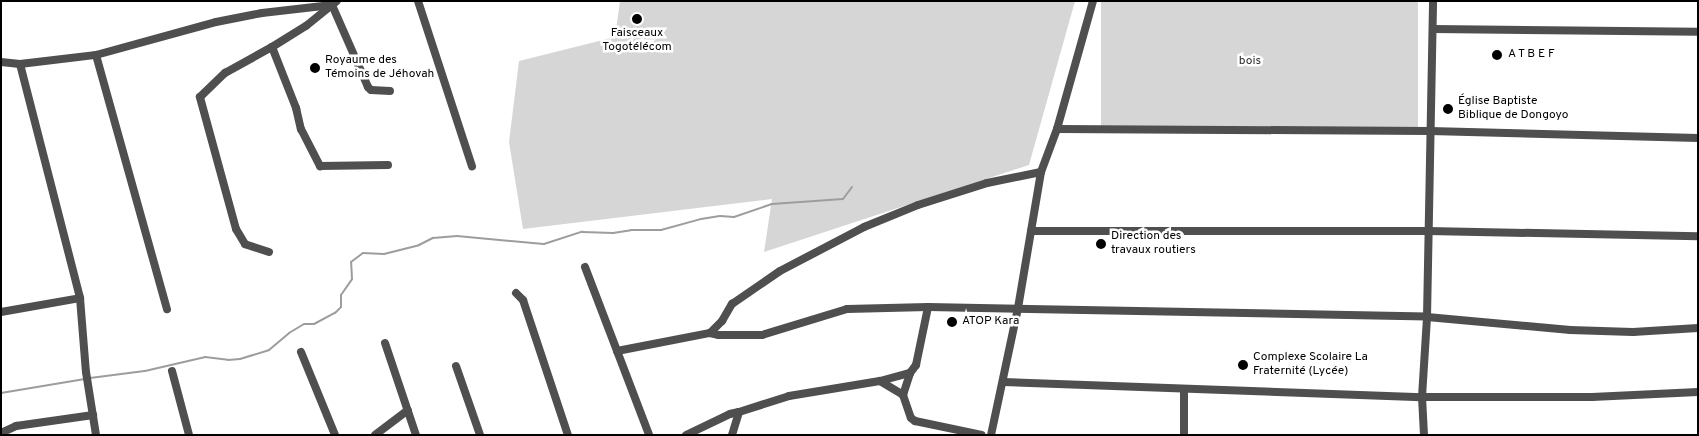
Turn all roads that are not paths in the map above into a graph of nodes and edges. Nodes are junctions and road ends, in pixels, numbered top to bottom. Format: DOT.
graph roads {
  1 [pos="418,1"];
  2 [pos="1093,1"];
  3 [pos="1433,1"];
  4 [pos="334,3"];
  5 [pos="1433,29"];
  6 [pos="1698,32"];
  7 [pos="272,48"];
  8 [pos="96,55"];
  9 [pos="1,62"];
  10 [pos="20,64"];
  11 [pos="390,90"];
  12 [pos="1057,129"];
  13 [pos="1430,132"];
  14 [pos="1698,138"];
  15 [pos="388,165"];
  16 [pos="472,166"];
  17 [pos="1041,172"];
  18 [pos="1031,231"];
  19 [pos="1428,232"];
  20 [pos="1698,236"];
  21 [pos="269,252"];
  22 [pos="585,267"];
  23 [pos="516,293"];
  24 [pos="80,298"];
  25 [pos="928,308"];
  26 [pos="1018,308"];
  27 [pos="167,309"];
  28 [pos="1,312"];
  29 [pos="1427,317"];
  30 [pos="1698,328"];
  31 [pos="710,333"];
  32 [pos="385,343"];
  33 [pos="617,351"];
  34 [pos="301,352"];
  35 [pos="456,366"];
  36 [pos="172,371"];
  37 [pos="910,373"];
  38 [pos="880,380"];
  39 [pos="1004,382"];
  40 [pos="1184,389"];
  41 [pos="1698,392"];
  42 [pos="903,395"];
  43 [pos="1422,397"];
  44 [pos="408,410"];
  45 [pos="740,412"];
  46 [pos="93,415"];
  47 [pos="1,433"];
  48 [pos="96,435"];
  49 [pos="189,435"];
  50 [pos="335,435"];
  51 [pos="375,435"];
  52 [pos="416,435"];
  53 [pos="480,435"];
  54 [pos="568,435"];
  55 [pos="649,435"];
  56 [pos="686,435"];
  57 [pos="732,435"];
  58 [pos="982,435"];
  59 [pos="991,435"];
  60 [pos="1184,435"];
  61 [pos="1424,435"];
  1 -- 16 [label="street"];
  2 -- 12 [label="street"];
  3 -- 5 [label="street"];
  4 -- 7 [label="street"];
  4 -- 8 [label="street"];
  4 -- 11 [label="street"];
  5 -- 6 [label="street"];
  5 -- 13 [label="street"];
  7 -- 15 [label="street"];
  7 -- 21 [label="street"];
  8 -- 10 [label="street"];
  8 -- 27 [label="street"];
  9 -- 10 [label="street"];
  10 -- 24 [label="street"];
  12 -- 13 [label="street"];
  12 -- 17 [label="street"];
  13 -- 14 [label="street"];
  13 -- 19 [label="street"];
  17 -- 18 [label="street"];
  17 -- 31 [label="street"];
  18 -- 19 [label="street"];
  18 -- 26 [label="street"];
  19 -- 20 [label="street"];
  19 -- 29 [label="street"];
  22 -- 33 [label="street"];
  23 -- 54 [label="street"];
  24 -- 28 [label="street"];
  24 -- 46 [label="street"];
  25 -- 26 [label="street"];
  25 -- 31 [label="street"];
  25 -- 37 [label="street"];
  26 -- 29 [label="street"];
  26 -- 39 [label="street"];
  29 -- 30 [label="street"];
  29 -- 43 [label="street"];
  31 -- 33 [label="street"];
  32 -- 44 [label="street"];
  33 -- 55 [label="street"];
  34 -- 50 [label="street"];
  35 -- 53 [label="street"];
  36 -- 49 [label="street"];
  37 -- 38 [label="street"];
  37 -- 42 [label="street"];
  38 -- 42 [label="street"];
  38 -- 45 [label="street"];
  39 -- 40 [label="street"];
  39 -- 59 [label="street"];
  40 -- 43 [label="street"];
  40 -- 60 [label="street"];
  41 -- 43 [label="street"];
  42 -- 58 [label="street"];
  43 -- 61 [label="street"];
  44 -- 51 [label="street"];
  44 -- 52 [label="street"];
  45 -- 56 [label="street"];
  45 -- 57 [label="street"];
  46 -- 47 [label="street"];
  46 -- 48 [label="street"];
}
